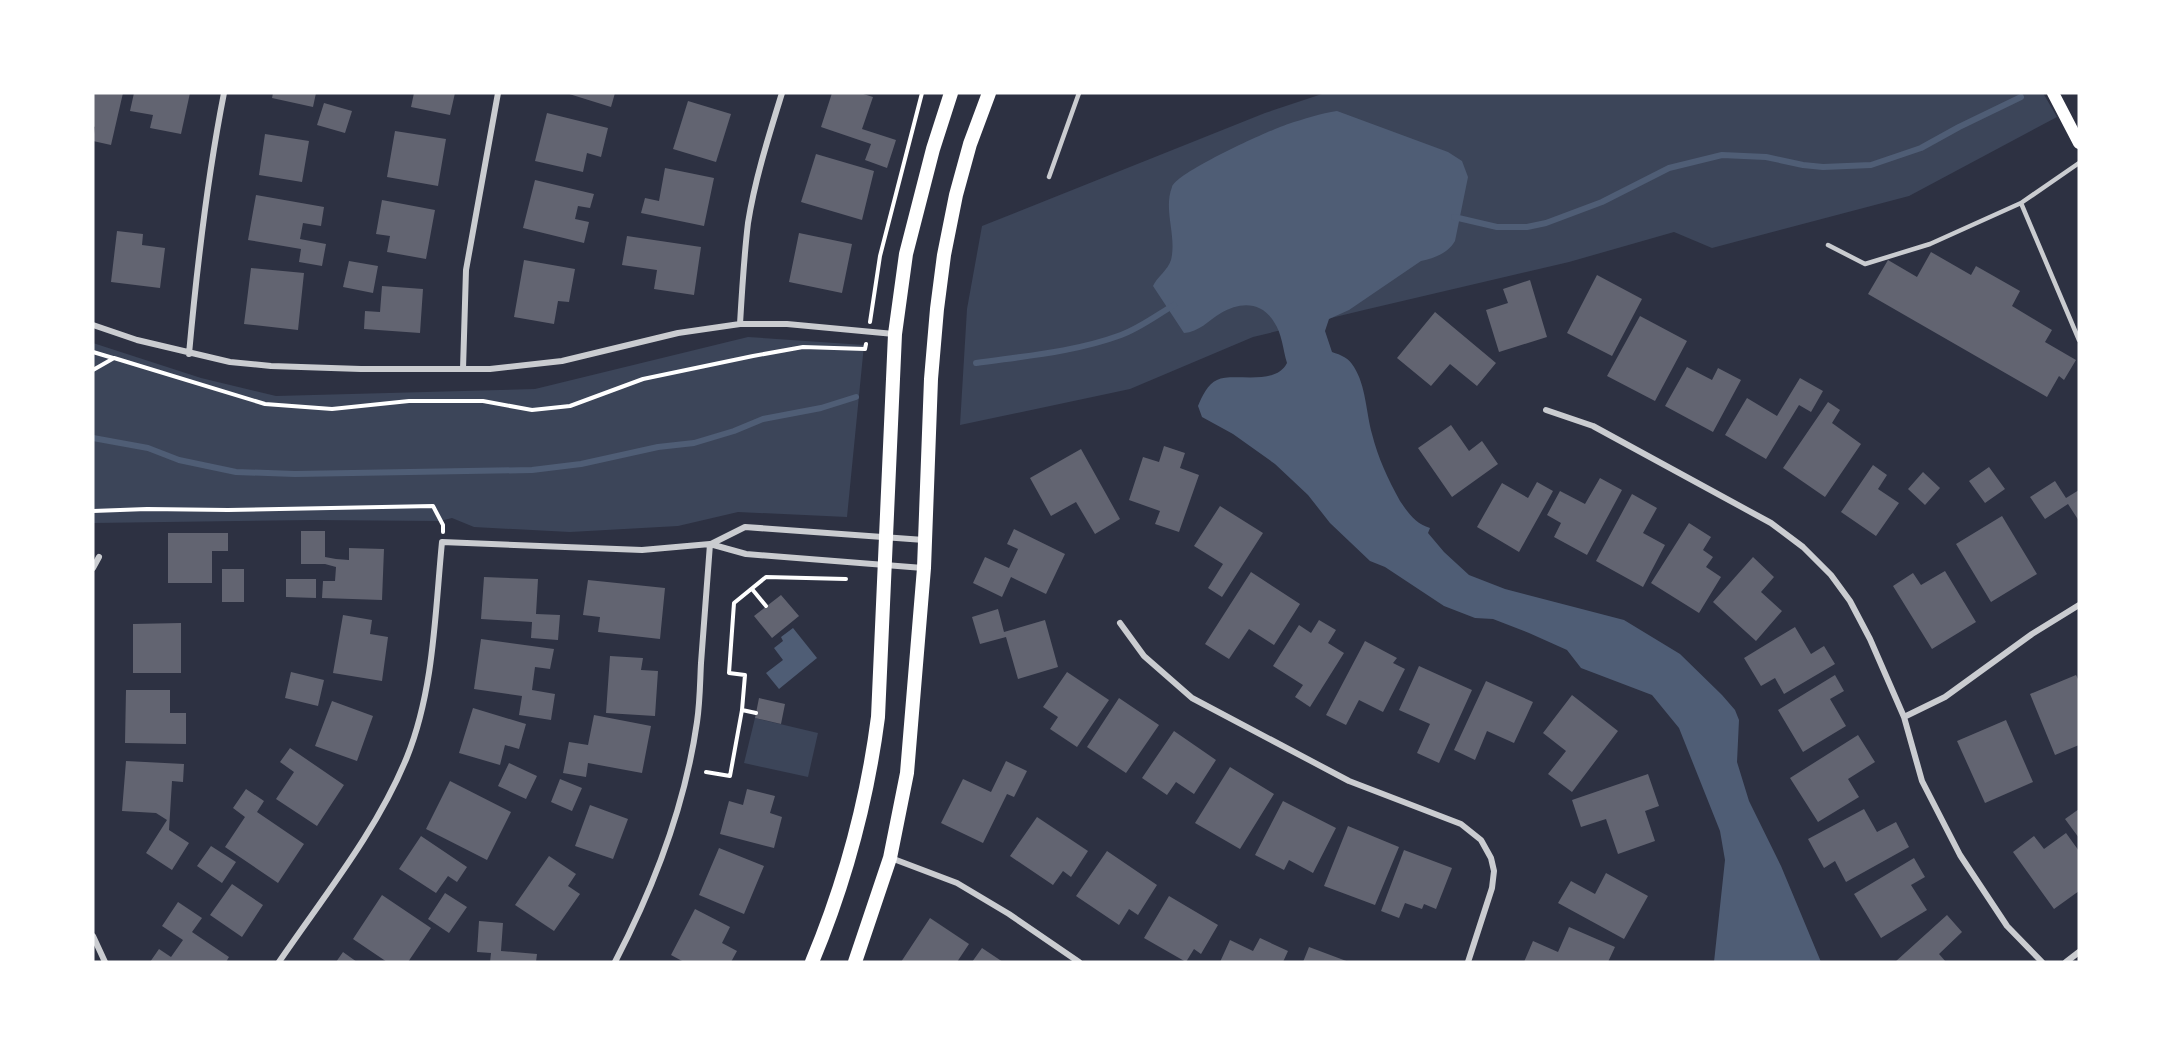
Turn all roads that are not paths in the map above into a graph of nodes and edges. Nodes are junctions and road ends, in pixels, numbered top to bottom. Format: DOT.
graph roads {
  1 [pos="224,93"];
  2 [pos="498,93"];
  3 [pos="782,93"];
  4 [pos="951,93"];
  5 [pos="989,93"];
  6 [pos="1079,93"];
  7 [pos="2053,93"];
  8 [pos="2079,143"];
  9 [pos="2079,163"];
  10 [pos="1049,177"];
  11 [pos="2021,203"];
  12 [pos="1828,245"];
  13 [pos="740,324"];
  14 [pos="93,325"];
  15 [pos="894,334"];
  16 [pos="2079,340"];
  17 [pos="189,354"];
  18 [pos="463,369"];
  19 [pos="1546,410"];
  20 [pos="886,536"];
  21 [pos="926,540"];
  22 [pos="710,544"];
  23 [pos="99,556"];
  24 [pos="885,565"];
  25 [pos="93,568"];
  26 [pos="924,568"];
  27 [pos="2079,605"];
  28 [pos="1120,623"];
  29 [pos="1904,717"];
  30 [pos="890,858"];
  31 [pos="93,936"];
  32 [pos="2079,952"];
  33 [pos="105,962"];
  34 [pos="279,962"];
  35 [pos="615,962"];
  36 [pos="812,962"];
  37 [pos="855,962"];
  38 [pos="1079,962"];
  39 [pos="1468,962"];
  40 [pos="2042,962"];
  41 [pos="2066,962"];
  1 -- 17 [label="street"];
  2 -- 18 [label="street"];
  3 -- 13 [label="street"];
  4 -- 15 [label="main road"];
  5 -- 21 [label="main road"];
  6 -- 10 [label="lane"];
  7 -- 8 [label="main road"];
  9 -- 11 [label="lane"];
  11 -- 12 [label="lane"];
  11 -- 16 [label="lane"];
  13 -- 15 [label="street"];
  13 -- 18 [label="street"];
  14 -- 17 [label="street"];
  15 -- 20 [label="main road"];
  17 -- 18 [label="street"];
  19 -- 29 [label="street"];
  20 -- 21 [label="street"];
  20 -- 22 [label="street"];
  20 -- 24 [label="main road"];
  21 -- 26 [label="main road"];
  22 -- 24 [label="street"];
  22 -- 34 [label="street"];
  22 -- 35 [label="street"];
  23 -- 25 [label="street"];
  24 -- 26 [label="street"];
  24 -- 36 [label="main road"];
  26 -- 30 [label="main road"];
  27 -- 29 [label="street"];
  28 -- 39 [label="street"];
  29 -- 40 [label="street"];
  30 -- 37 [label="main road"];
  30 -- 38 [label="street"];
  31 -- 33 [label="street"];
  32 -- 41 [label="street"];
}
